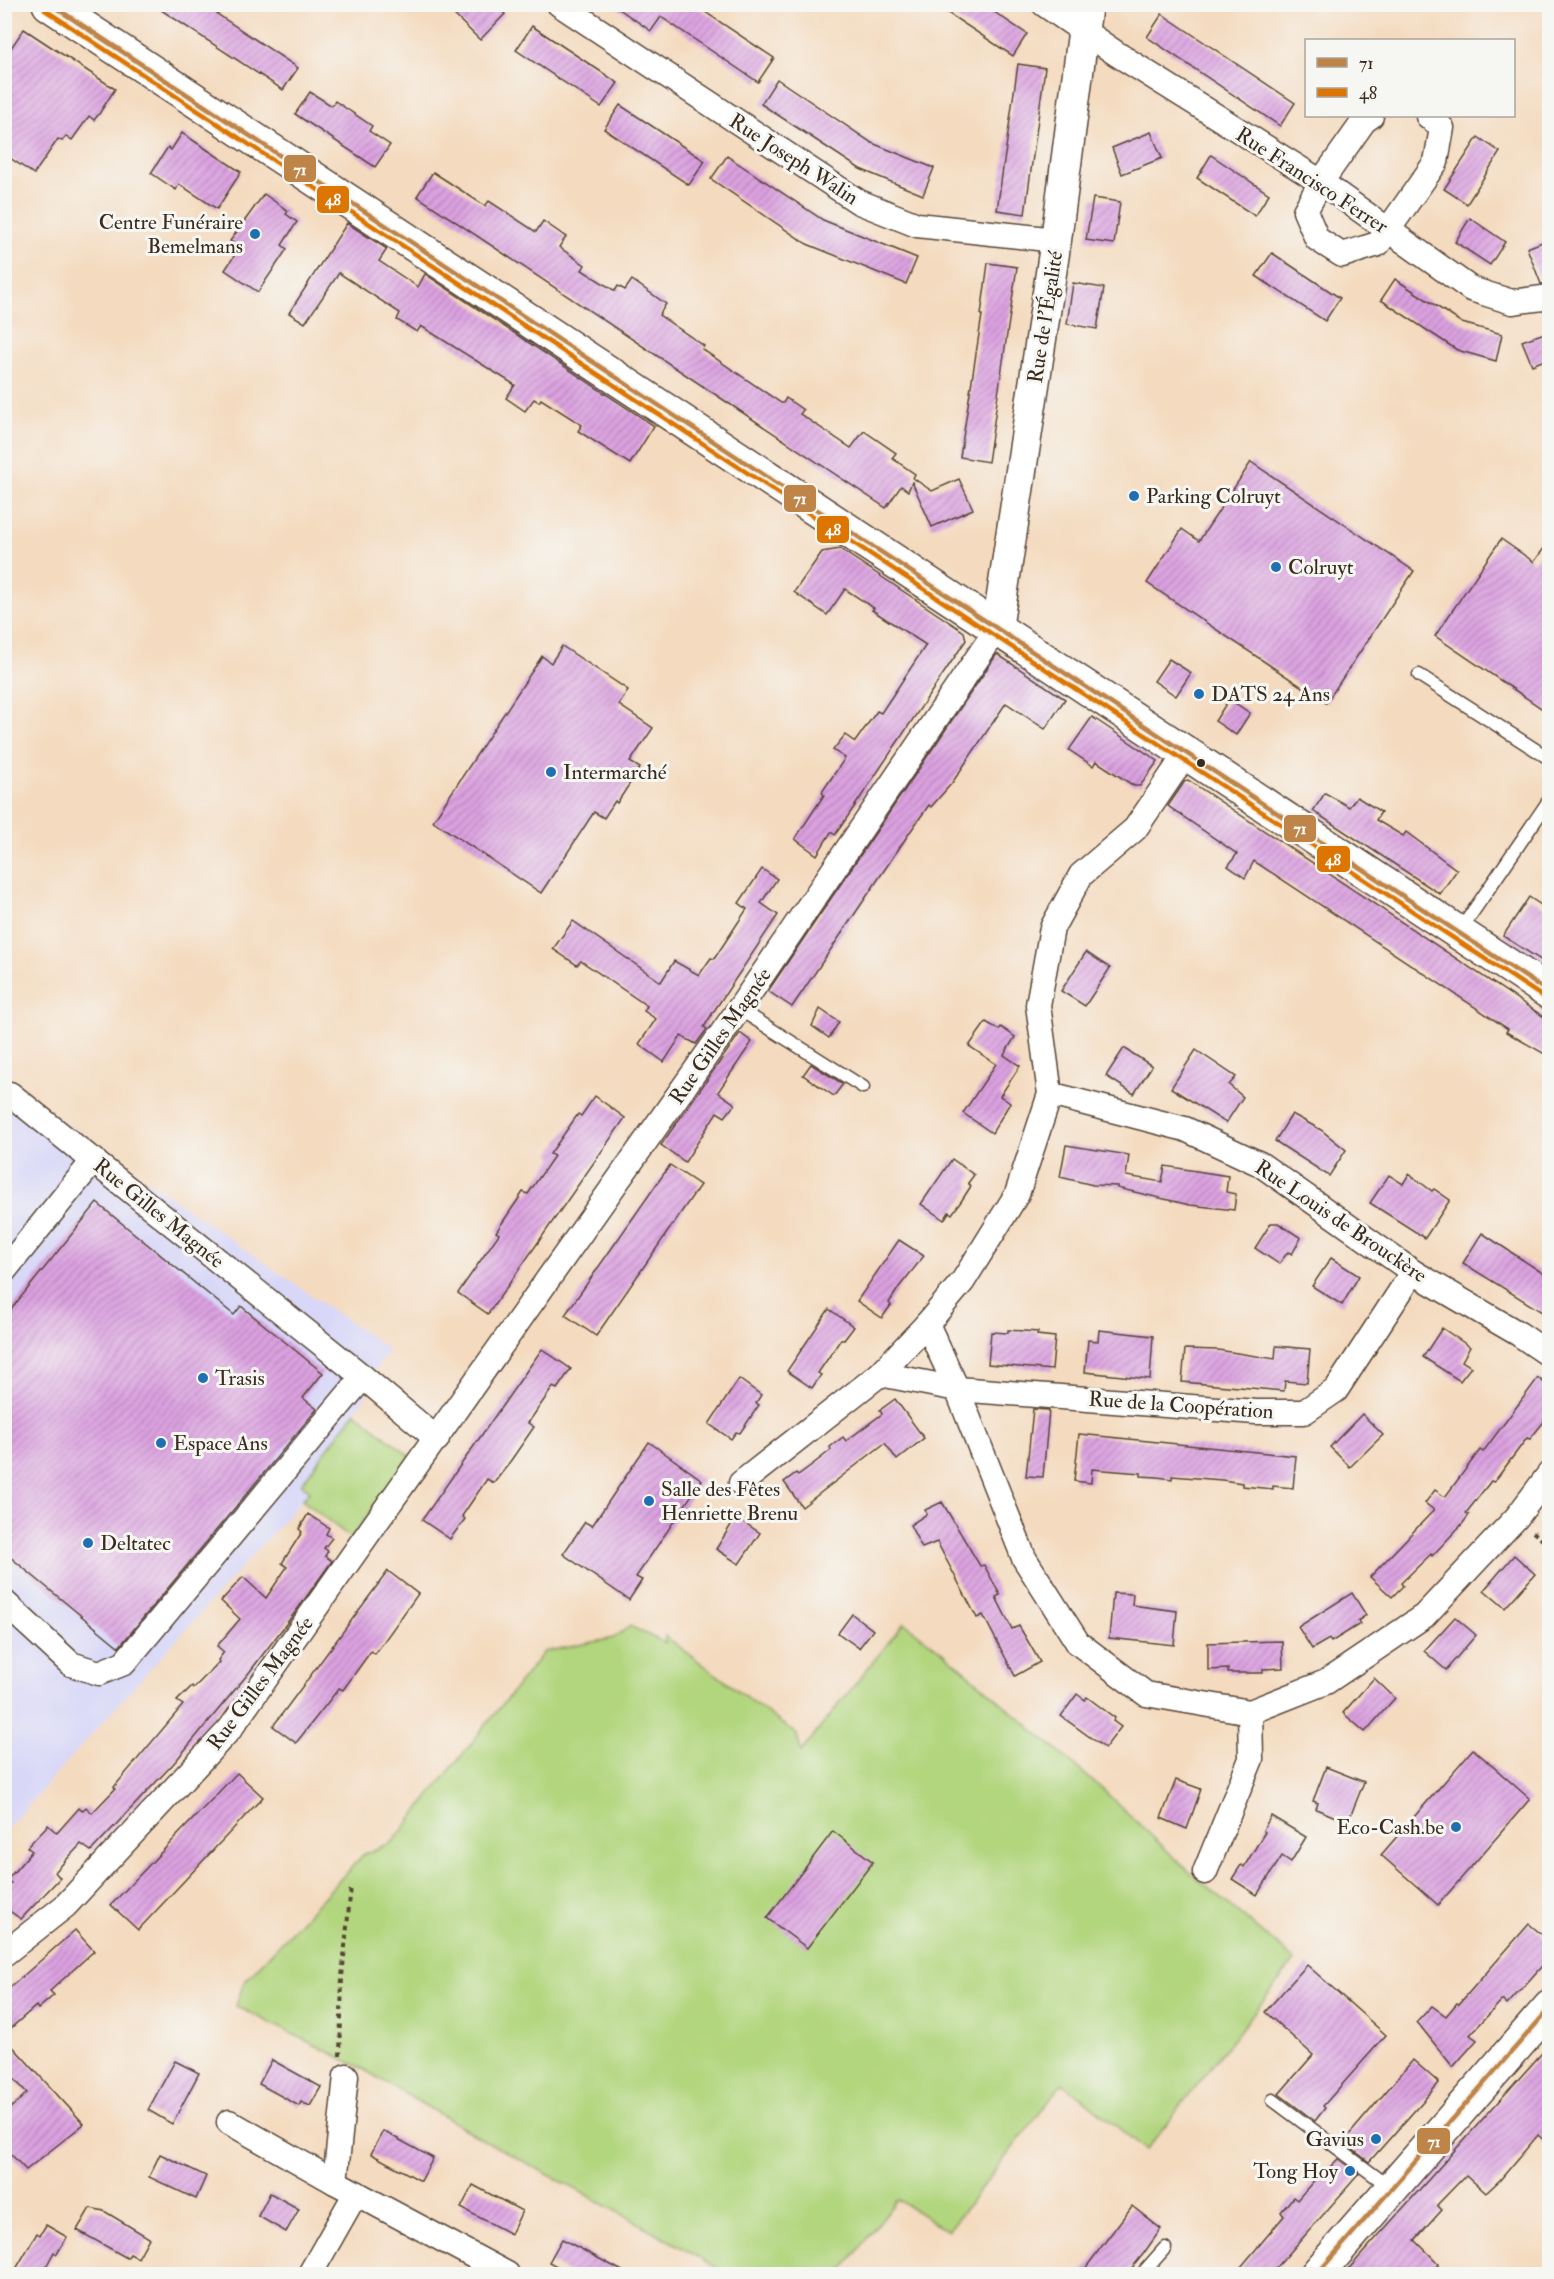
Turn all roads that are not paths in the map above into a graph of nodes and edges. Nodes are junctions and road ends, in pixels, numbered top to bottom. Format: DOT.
graph roads {
  1 [pos="48,4"];
  2 [pos="559,4"];
  3 [pos="1044,4"];
  4 [pos="1085,18"];
  5 [pos="1370,117"];
  6 [pos="1429,117"];
  7 [pos="1321,182"];
  8 [pos="1388,229"];
  9 [pos="1056,240"];
  10 [pos="1550,297"];
  11 [pos="997,629"];
  12 [pos="1419,675"];
  13 [pos="1186,754"];
  14 [pos="1550,759"];
  15 [pos="1550,799"];
  16 [pos="1459,932"];
  17 [pos="1550,993"];
  18 [pos="740,1009"];
  19 [pos="863,1087"];
  20 [pos="10,1094"];
  21 [pos="1050,1094"];
  22 [pos="94,1160"];
  23 [pos="4,1270"];
  24 [pos="1413,1272"];
  25 [pos="927,1324"];
  26 [pos="1550,1355"];
  27 [pos="880,1374"];
  28 [pos="363,1377"];
  29 [pos="957,1389"];
  30 [pos="437,1439"];
  31 [pos="1550,1473"];
  32 [pos="741,1483"];
  33 [pos="4,1602"];
  34 [pos="1250,1712"];
  35 [pos="1205,1872"];
  36 [pos="4,1954"];
  37 [pos="1550,2007"];
  38 [pos="346,2076"];
  39 [pos="1273,2100"];
  40 [pos="229,2122"];
  41 [pos="345,2188"];
  42 [pos="1392,2189"];
  43 [pos="1165,2248"];
  44 [pos="310,2274"];
  45 [pos="507,2274"];
  46 [pos="1142,2274"];
  47 [pos="1317,2274"];
  1 -- 11 [label="main road"];
  2 -- 9 [label="street, Rue Joseph Walin"];
  3 -- 4 [label="street, Rue Francisco Ferrer"];
  4 -- 7 [label="street, Rue Francisco Ferrer"];
  4 -- 9 [label="street, Rue de l'Égalité"];
  5 -- 7 [label="street"];
  6 -- 8 [label="street"];
  7 -- 8 [label="street, Rue Francisco Ferrer"];
  7 -- 8 [label="street"];
  8 -- 10 [label="street, Rue Francisco Ferrer"];
  9 -- 11 [label="street, Rue de l'Égalité"];
  11 -- 13 [label="main road"];
  11 -- 18 [label="street, Rue Gilles Magnée"];
  12 -- 14 [label="lane"];
  13 -- 16 [label="main road"];
  13 -- 21 [label="street"];
  15 -- 16 [label="lane"];
  16 -- 17 [label="main road"];
  18 -- 19 [label="lane"];
  18 -- 30 [label="street, Rue Gilles Magnée"];
  20 -- 22 [label="street, Rue Gilles Magnée"];
  21 -- 24 [label="street, Rue Louis de Brouckère"];
  21 -- 25 [label="street"];
  22 -- 23 [label="street"];
  22 -- 28 [label="street, Rue Gilles Magnée"];
  24 -- 26 [label="street, Rue Louis de Brouckère"];
  24 -- 29 [label="street, Rue de la Coopération"];
  25 -- 27 [label="street"];
  25 -- 29 [label="street"];
  27 -- 29 [label="street, Rue de la Coopération"];
  27 -- 32 [label="street"];
  28 -- 30 [label="street, Rue Gilles Magnée"];
  28 -- 33 [label="street"];
  29 -- 34 [label="street"];
  30 -- 36 [label="street, Rue Gilles Magnée"];
  31 -- 34 [label="street"];
  34 -- 35 [label="street"];
  37 -- 42 [label="main road"];
  38 -- 41 [label="street"];
  39 -- 42 [label="lane"];
  40 -- 41 [label="street"];
  41 -- 44 [label="street"];
  41 -- 45 [label="street"];
  42 -- 47 [label="main road"];
  43 -- 46 [label="lane"];
}
